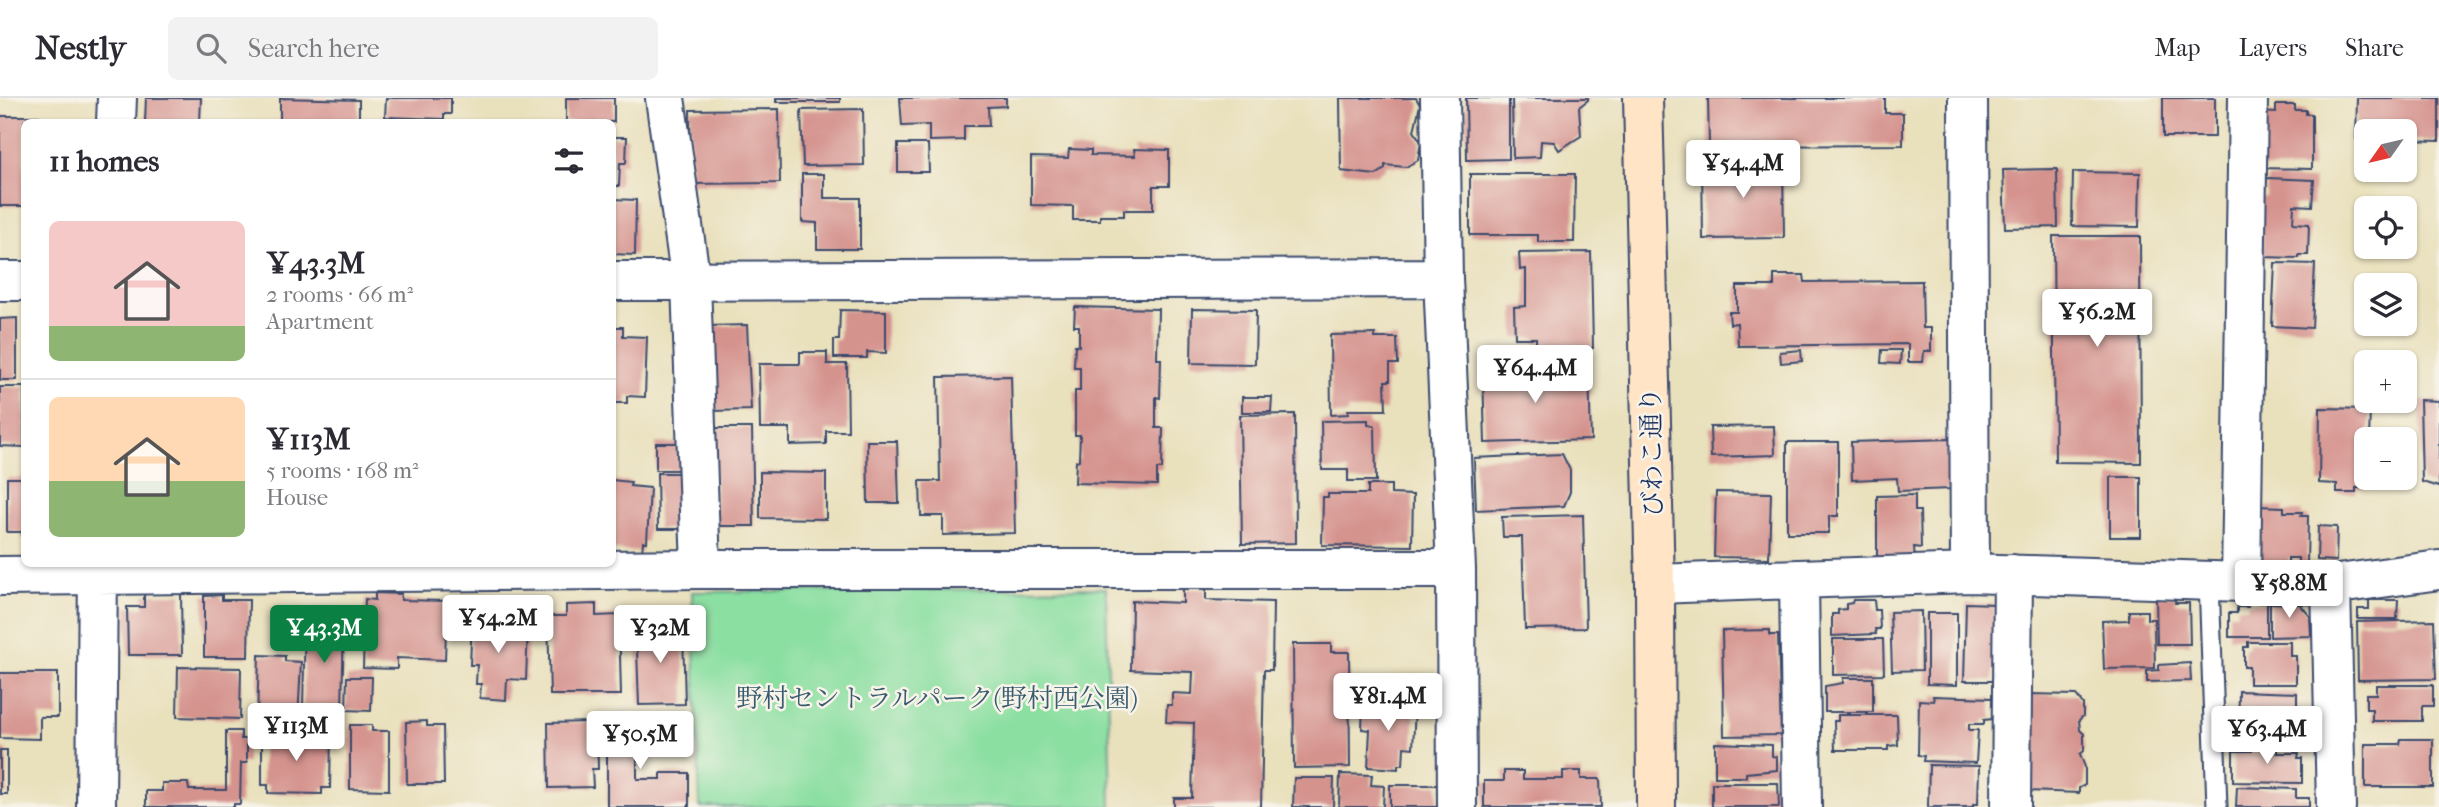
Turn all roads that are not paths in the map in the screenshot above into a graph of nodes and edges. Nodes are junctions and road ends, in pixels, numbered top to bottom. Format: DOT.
graph roads {
  1 [pos="117,98"];
  2 [pos="664,98"];
  3 [pos="1440,98"];
  4 [pos="1643,98"];
  5 [pos="1968,98"];
  6 [pos="2248,98"];
  7 [pos="117,119"];
  8 [pos="1443,278"];
  9 [pos="0,281"];
  10 [pos="21,281"];
  11 [pos="616,281"];
  12 [pos="691,282"];
  13 [pos="98,569"];
  14 [pos="701,569"];
  15 [pos="1456,569"];
  16 [pos="2439,570"];
  17 [pos="1970,573"];
  18 [pos="2013,574"];
  19 [pos="0,576"];
  20 [pos="1799,579"];
  21 [pos="2225,582"];
  22 [pos="1655,584"];
  23 [pos="2331,585"];
  24 [pos="96,807"];
  25 [pos="1457,807"];
  26 [pos="1656,807"];
  27 [pos="1802,807"];
  28 [pos="2011,807"];
  29 [pos="2217,807"];
  30 [pos="2336,807"];
  1 -- 7 [label="street"];
  2 -- 12 [label="street"];
  3 -- 8 [label="street"];
  4 -- 22 [label="street, びわこ通り"];
  5 -- 17 [label="street"];
  6 -- 21 [label="street"];
  8 -- 12 [label="street"];
  8 -- 15 [label="street"];
  9 -- 10 [label="street"];
  11 -- 12 [label="street"];
  12 -- 14 [label="street"];
  13 -- 14 [label="street"];
  13 -- 19 [label="street"];
  13 -- 24 [label="street"];
  14 -- 15 [label="street"];
  15 -- 25 [label="street"];
  16 -- 23 [label="street"];
  17 -- 18 [label="street"];
  17 -- 20 [label="street"];
  18 -- 21 [label="street"];
  18 -- 28 [label="street"];
  20 -- 22 [label="street"];
  20 -- 27 [label="street"];
  21 -- 23 [label="street"];
  21 -- 29 [label="lane"];
  22 -- 26 [label="street, びわこ通り"];
  23 -- 30 [label="street"];
}
